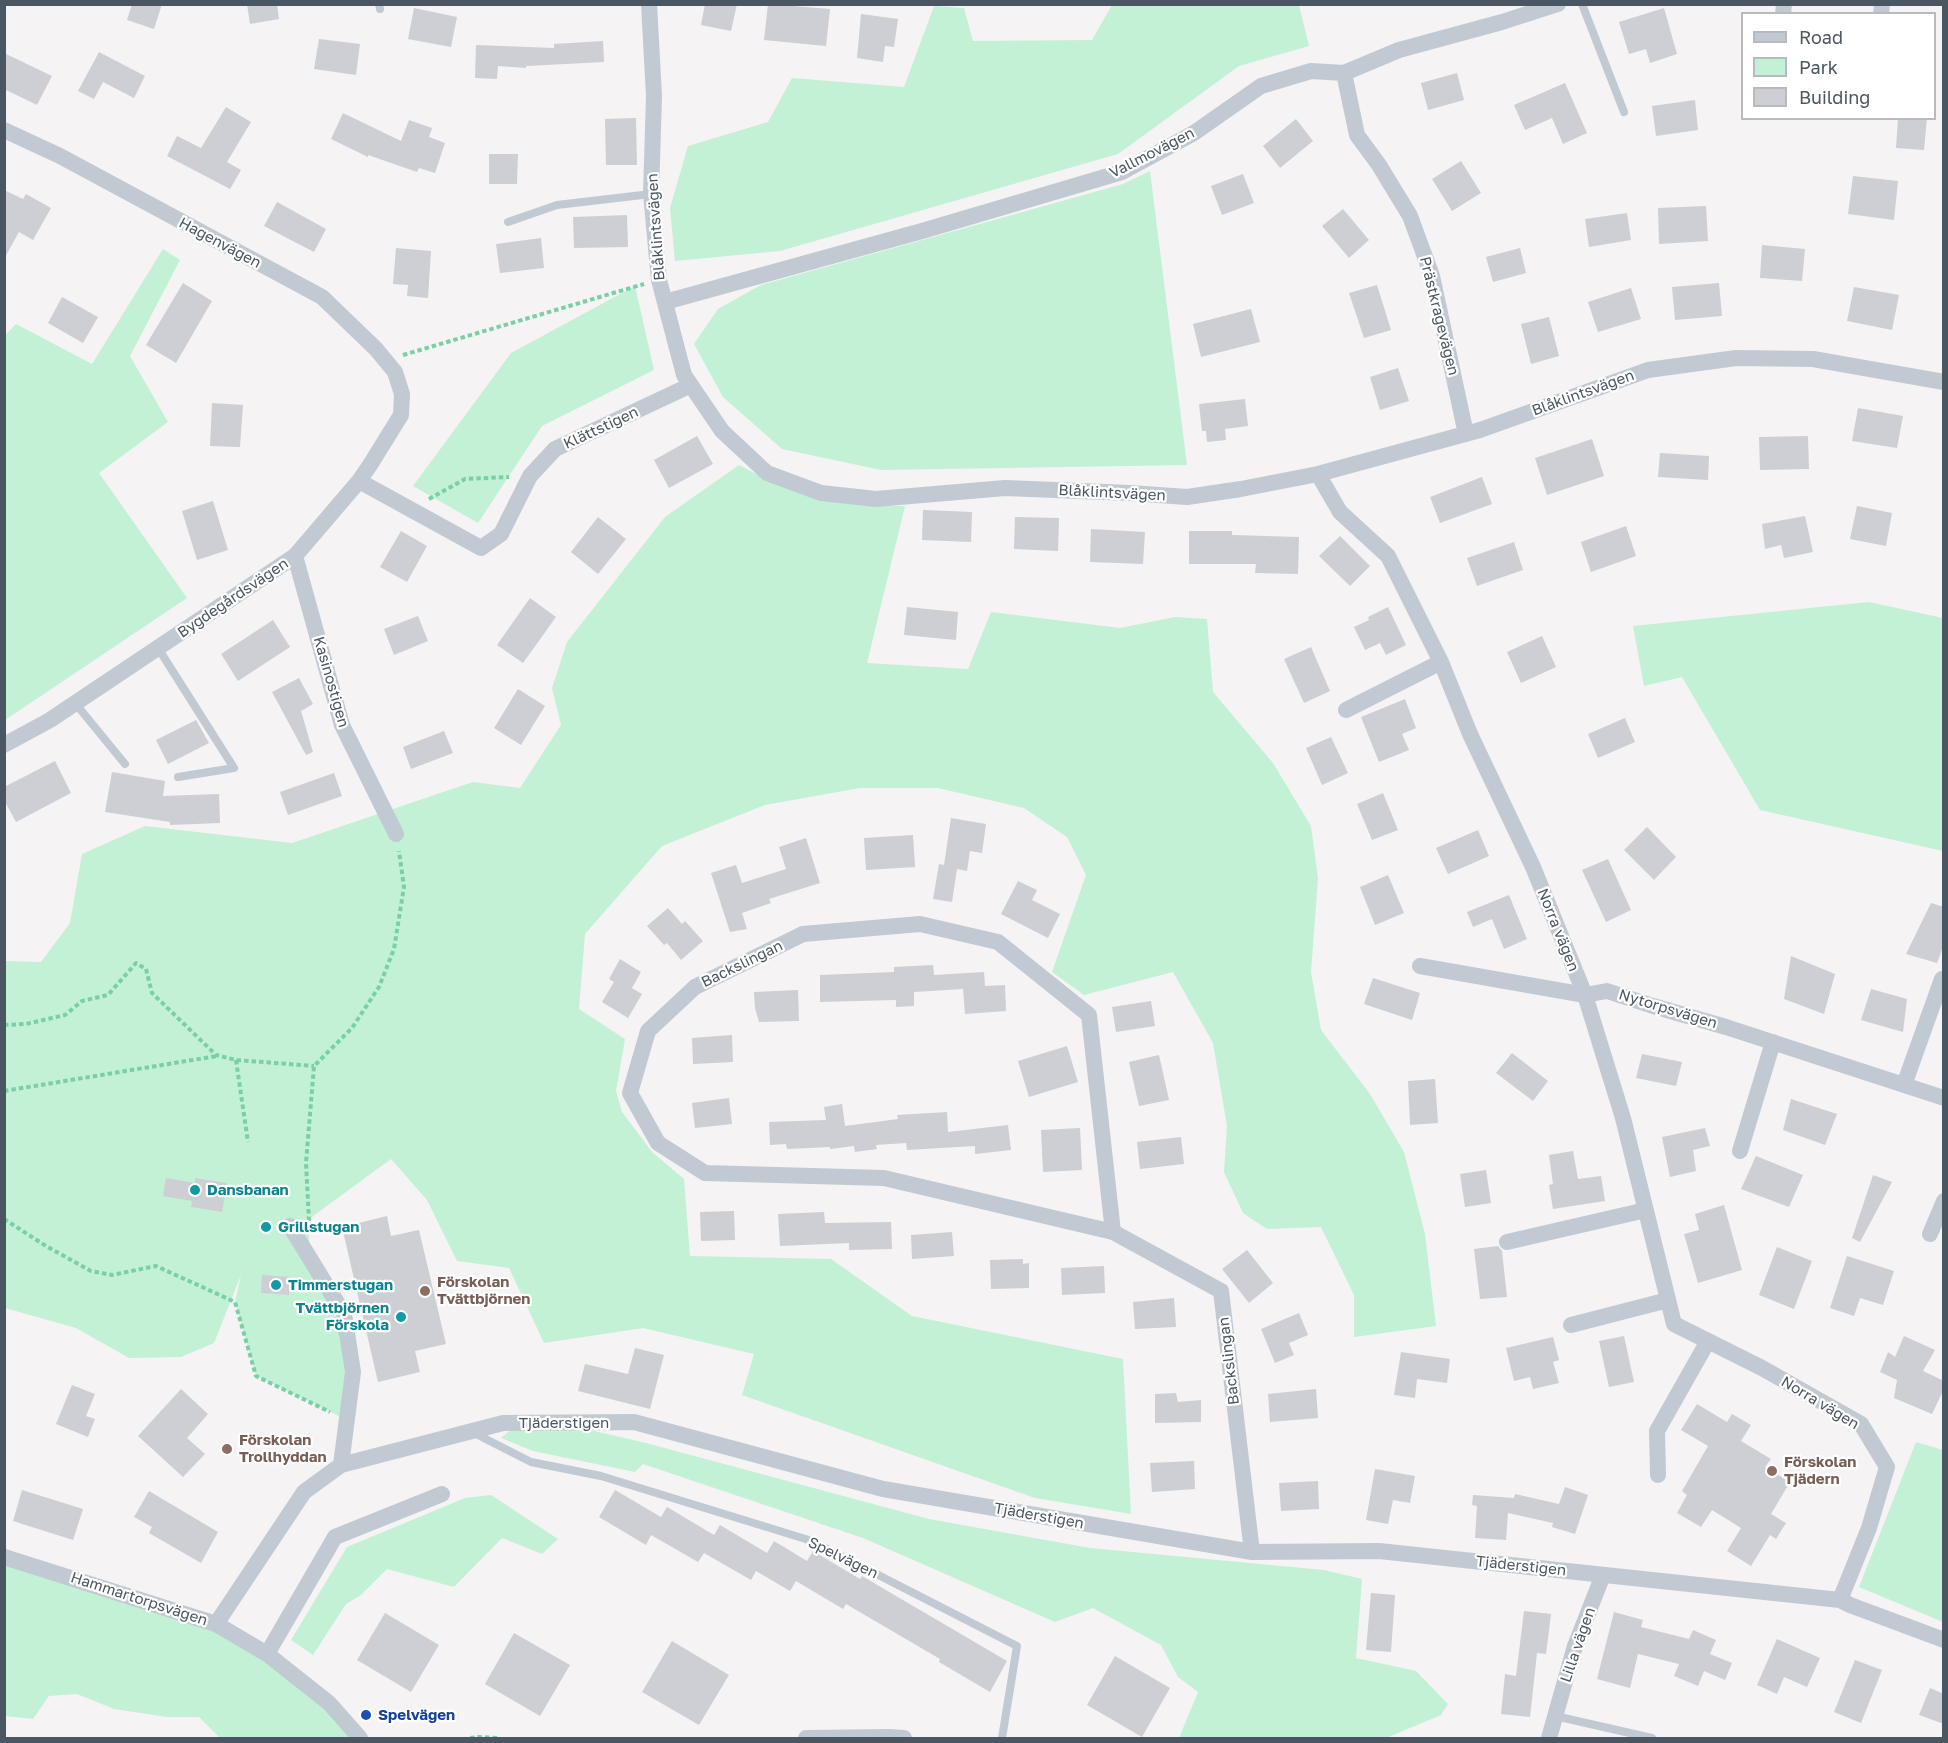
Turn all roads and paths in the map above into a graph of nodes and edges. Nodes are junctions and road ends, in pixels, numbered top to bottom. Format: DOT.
graph roads {
  1 [pos="649,4"];
  2 [pos="1558,4"];
  3 [pos="1582,4"];
  4 [pos="1344,73"];
  5 [pos="1624,112"];
  6 [pos="4,130"];
  7 [pos="651,194"];
  8 [pos="508,222"];
  9 [pos="659,280"];
  10 [pos="665,302"];
  11 [pos="385,360"];
  12 [pos="1944,382"];
  13 [pos="691,385"];
  14 [pos="402,394"];
  15 [pos="1466,434"];
  16 [pos="1318,474"];
  17 [pos="530,476"];
  18 [pos="359,481"];
  19 [pos="410,509"];
  20 [pos="296,556"];
  21 [pos="158,648"];
  22 [pos="1442,662"];
  23 [pos="75,703"];
  24 [pos="1346,710"];
  25 [pos="4,744"];
  26 [pos="124,764"];
  27 [pos="178,777"];
  28 [pos="396,834"];
  29 [pos="1420,966"];
  30 [pos="1942,979"];
  31 [pos="1585,995"];
  32 [pos="4,1025"];
  33 [pos="1773,1042"];
  34 [pos="220,1056"];
  35 [pos="236,1060"];
  36 [pos="314,1066"];
  37 [pos="1904,1085"];
  38 [pos="4,1091"];
  39 [pos="1944,1098"];
  40 [pos="248,1142"];
  41 [pos="1740,1151"];
  42 [pos="1944,1201"];
  43 [pos="1646,1210"];
  44 [pos="4,1219"];
  45 [pos="290,1226"];
  46 [pos="1113,1232"];
  47 [pos="1930,1234"];
  48 [pos="1507,1242"];
  49 [pos="309,1258"];
  50 [pos="1668,1300"];
  51 [pos="1571,1325"];
  52 [pos="1708,1341"];
  53 [pos="347,1420"];
  54 [pos="469,1430"];
  55 [pos="341,1465"];
  56 [pos="1658,1475"];
  57 [pos="442,1494"];
  58 [pos="1252,1552"];
  59 [pos="4,1557"];
  60 [pos="1602,1575"];
  61 [pos="1840,1600"];
  62 [pos="216,1624"];
  63 [pos="1944,1640"];
  64 [pos="267,1654"];
  65 [pos="1555,1716"];
  66 [pos="360,1738"];
  67 [pos="470,1738"];
  68 [pos="498,1738"];
  69 [pos="806,1738"];
  70 [pos="838,1738"];
  71 [pos="904,1738"];
  72 [pos="1002,1738"];
  73 [pos="1549,1738"];
  74 [pos="1652,1738"];
  1 -- 7 [label="street, Blåklintsvägen"];
  2 -- 4 [label="street, Vallmovägen"];
  3 -- 5 [label="lane"];
  4 -- 10 [label="street, Vallmovägen"];
  4 -- 15 [label="street, Prästkragevägen"];
  6 -- 11 [label="street, Hagenvägen"];
  7 -- 8 [label="lane"];
  7 -- 9 [label="street, Blåklintsvägen"];
  9 -- 10 [label="street, Blåklintsvägen"];
  9 -- 11 [label="path"];
  10 -- 13 [label="street, Blåklintsvägen"];
  11 -- 14 [label="street, Hagenvägen"];
  12 -- 15 [label="street, Blåklintsvägen"];
  13 -- 16 [label="street, Blåklintsvägen"];
  13 -- 17 [label="street, Klättstigen"];
  14 -- 18 [label="street, Bygdegårdsvägen"];
  15 -- 16 [label="street, Blåklintsvägen"];
  16 -- 22 [label="street, Norra vägen"];
  17 -- 19 [label="path"];
  17 -- 19 [label="street, Klättstigen"];
  18 -- 19 [label="street, Klättstigen"];
  18 -- 20 [label="street, Bygdegårdsvägen"];
  20 -- 21 [label="street, Bygdegårdsvägen"];
  20 -- 28 [label="street, Kasinostigen"];
  21 -- 23 [label="street, Bygdegårdsvägen"];
  21 -- 27 [label="lane"];
  22 -- 24 [label="street"];
  22 -- 31 [label="street, Norra vägen"];
  23 -- 25 [label="street, Bygdegårdsvägen"];
  23 -- 26 [label="lane"];
  28 -- 36 [label="path"];
  29 -- 31 [label="street, Nytorpsvägen"];
  30 -- 37 [label="street"];
  31 -- 33 [label="street, Nytorpsvägen"];
  31 -- 43 [label="street, Norra vägen"];
  32 -- 34 [label="path"];
  33 -- 37 [label="street, Nytorpsvägen"];
  33 -- 41 [label="street"];
  34 -- 35 [label="path"];
  34 -- 38 [label="path"];
  35 -- 36 [label="path"];
  35 -- 40 [label="path"];
  36 -- 49 [label="path"];
  37 -- 39 [label="street, Nytorpsvägen"];
  42 -- 47 [label="street"];
  43 -- 48 [label="street"];
  43 -- 50 [label="street, Norra vägen"];
  44 -- 53 [label="path"];
  45 -- 49 [label="street"];
  46 -- 46 [label="street, Backslingan"];
  46 -- 58 [label="street, Backslingan"];
  49 -- 53 [label="street"];
  50 -- 51 [label="street"];
  50 -- 52 [label="street, Norra vägen"];
  52 -- 56 [label="street"];
  52 -- 61 [label="street, Norra vägen"];
  53 -- 55 [label="street"];
  54 -- 55 [label="street, Tjäderstigen"];
  54 -- 58 [label="street, Tjäderstigen"];
  54 -- 72 [label="lane, Spelvägen"];
  55 -- 62 [label="street, Tjäderstigen"];
  57 -- 64 [label="street"];
  58 -- 60 [label="street, Tjäderstigen"];
  59 -- 62 [label="street, Hammartorpsvägen"];
  60 -- 61 [label="street, Tjäderstigen"];
  60 -- 65 [label="street, Lilla vägen"];
  61 -- 63 [label="street, Tjäderstigen"];
  62 -- 64 [label="street, Hammartorpsvägen"];
  64 -- 66 [label="street, Hammartorpsvägen"];
  65 -- 73 [label="street, Lilla vägen"];
  65 -- 74 [label="lane"];
  67 -- 68 [label="path"];
  69 -- 70 [label="street"];
  70 -- 71 [label="street"];
}
